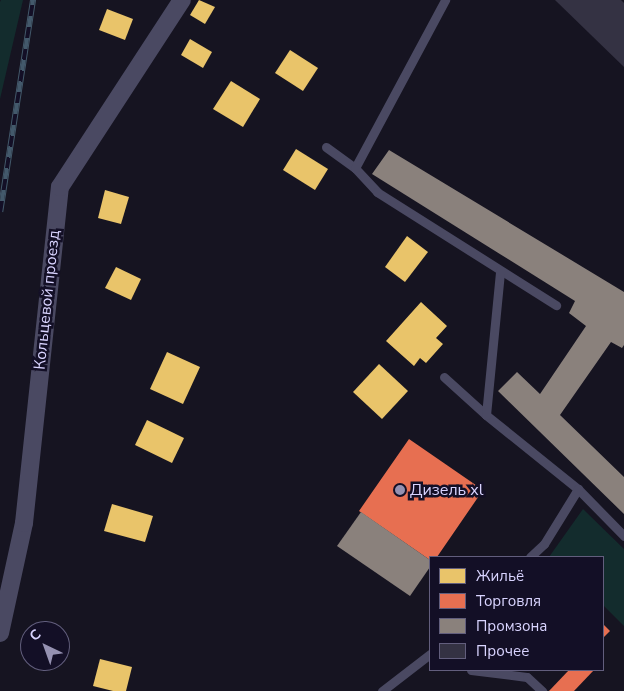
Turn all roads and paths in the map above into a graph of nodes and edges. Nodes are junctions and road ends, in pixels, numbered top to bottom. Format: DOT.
graph roads {
  1 [pos="182,0"];
  2 [pos="445,0"];
  3 [pos="326,147"];
  4 [pos="355,168"];
  5 [pos="500,271"];
  6 [pos="556,306"];
  7 [pos="444,377"];
  8 [pos="486,415"];
  9 [pos="578,489"];
  10 [pos="624,536"];
  11 [pos="531,556"];
  12 [pos="0,633"];
  13 [pos="429,655"];
  14 [pos="420,663"];
  15 [pos="429,664"];
  16 [pos="479,671"];
  17 [pos="382,691"];
  18 [pos="542,691"];
  1 -- 12 [label="street, Кольцевой проезд"];
  2 -- 4 [label="lane"];
  3 -- 4 [label="lane"];
  4 -- 5 [label="lane"];
  5 -- 6 [label="lane"];
  5 -- 8 [label="lane"];
  7 -- 8 [label="lane"];
  8 -- 9 [label="lane"];
  9 -- 10 [label="lane"];
  9 -- 11 [label="lane"];
  13 -- 14 [label="lane"];
  14 -- 15 [label="lane"];
  14 -- 17 [label="lane"];
  16 -- 18 [label="lane"];
}
